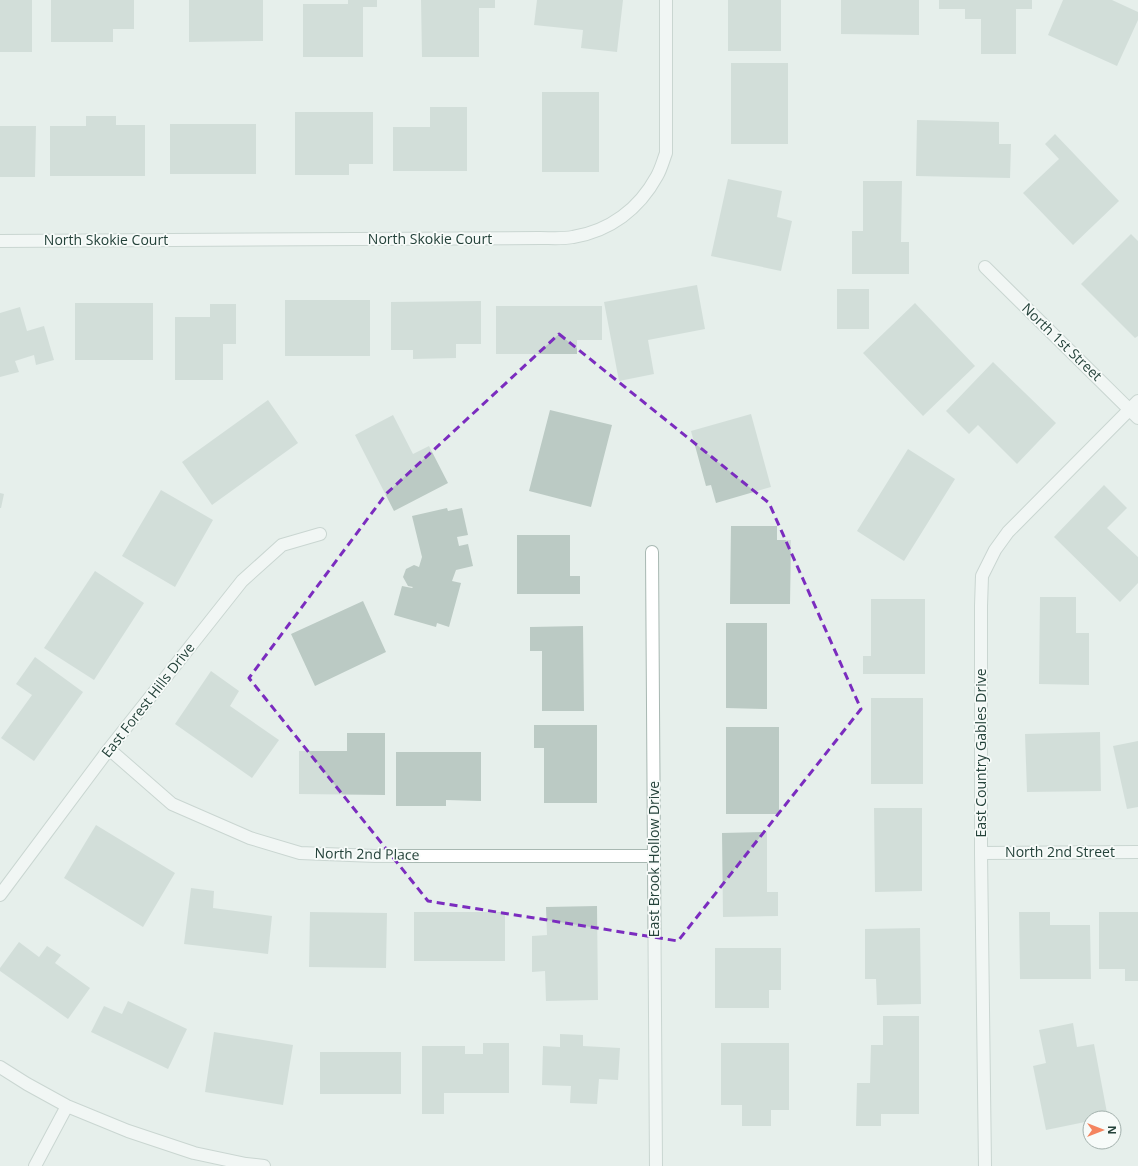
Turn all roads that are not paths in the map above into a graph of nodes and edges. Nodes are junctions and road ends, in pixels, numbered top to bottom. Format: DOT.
graph roads {
  1 [pos="666,0"];
  2 [pos="0,241"];
  3 [pos="985,267"];
  4 [pos="1138,400"];
  5 [pos="1129,409"];
  6 [pos="1138,418"];
  7 [pos="320,534"];
  8 [pos="652,552"];
  9 [pos="109,749"];
  10 [pos="1138,852"];
  11 [pos="981,853"];
  12 [pos="654,856"];
  13 [pos="0,895"];
  14 [pos="0,1067"];
  15 [pos="67,1106"];
  16 [pos="34,1166"];
  17 [pos="264,1166"];
  18 [pos="656,1166"];
  19 [pos="985,1166"];
  1 -- 2 [label="street, North Skokie Court"];
  3 -- 5 [label="street, North 1st Street"];
  4 -- 5 [label="street, East Country Gables Drive"];
  5 -- 6 [label="street, North 1st Street"];
  5 -- 11 [label="street, East Country Gables Drive"];
  7 -- 9 [label="street, East Forest Hills Drive"];
  8 -- 12 [label="street, East Brook Hollow Drive"];
  9 -- 12 [label="street, North 2nd Place"];
  9 -- 13 [label="street, East Forest Hills Drive"];
  10 -- 11 [label="street, North 2nd Street"];
  11 -- 19 [label="street, East Country Gables Drive"];
  12 -- 18 [label="street, East Brook Hollow Drive"];
  14 -- 15 [label="street"];
  15 -- 16 [label="street"];
  15 -- 17 [label="street"];
}
